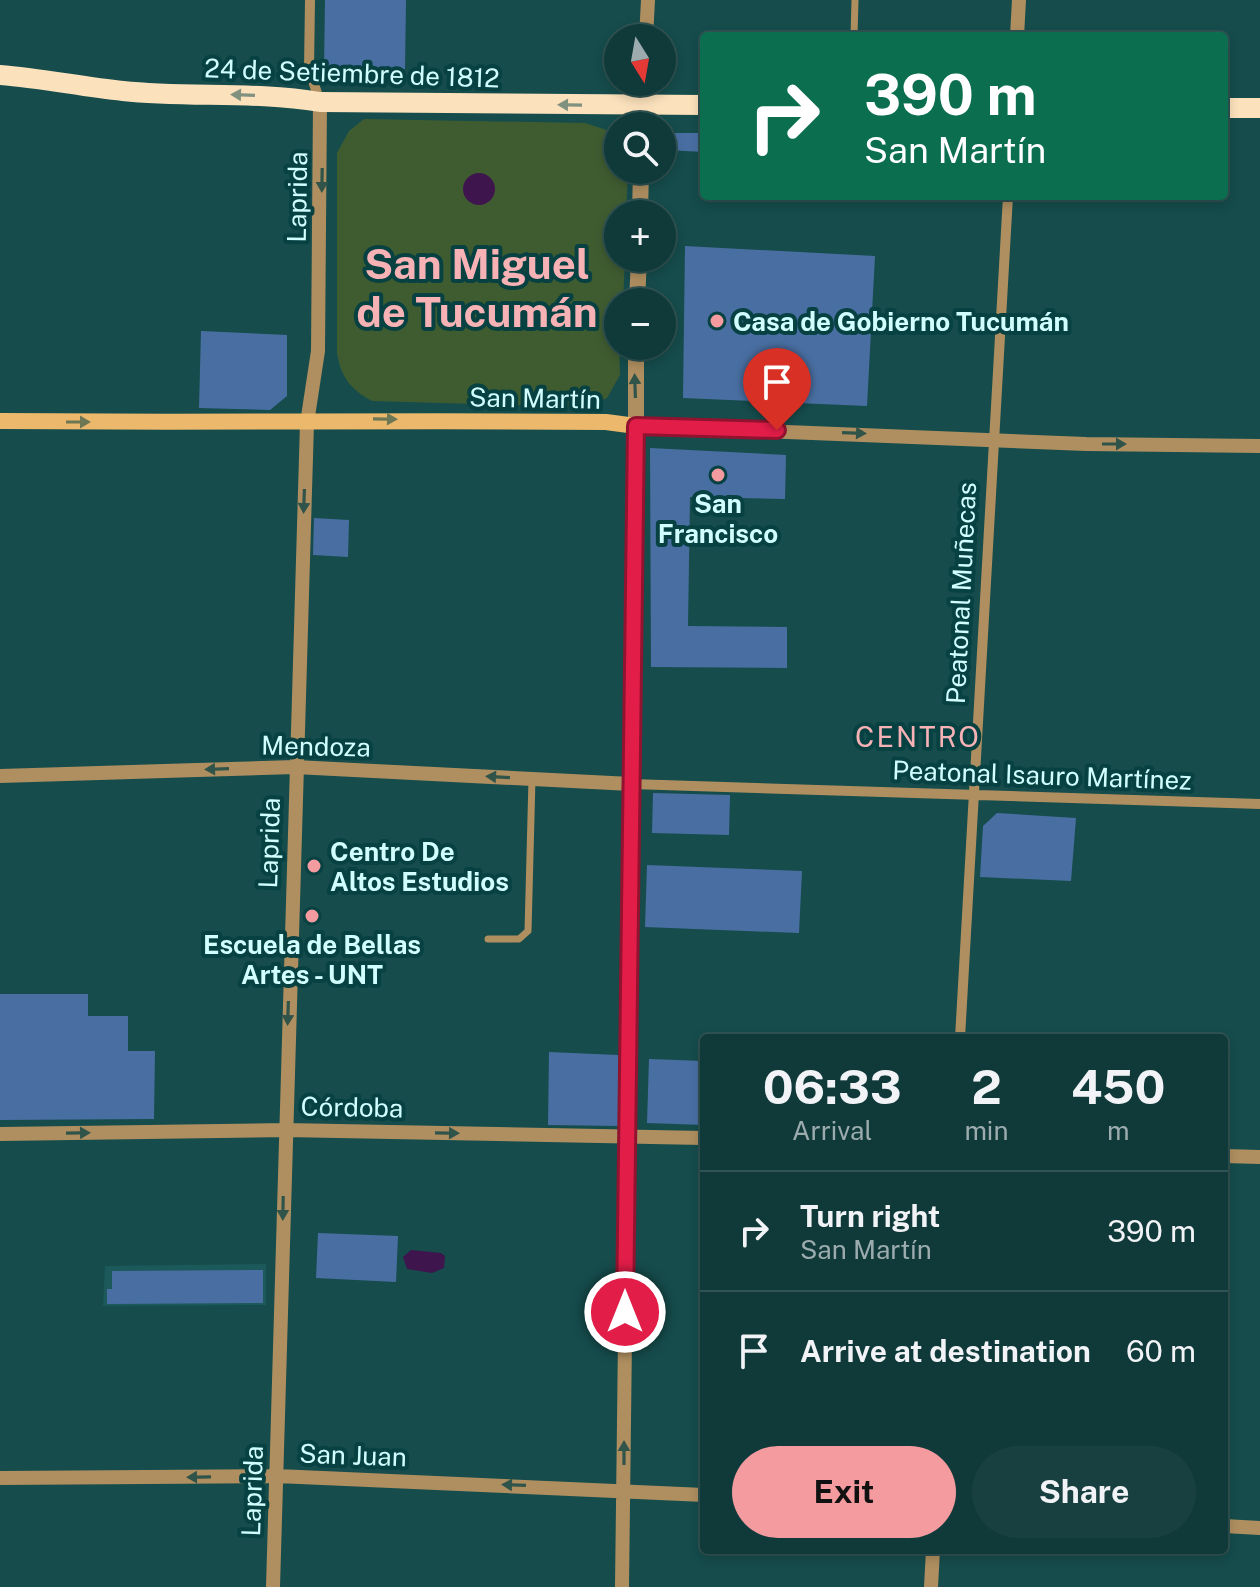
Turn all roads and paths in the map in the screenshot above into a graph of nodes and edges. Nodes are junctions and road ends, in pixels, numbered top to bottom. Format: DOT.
graph roads {
  1 [pos="310,0"];
  2 [pos="648,0"];
  3 [pos="855,0"];
  4 [pos="1019,0"];
  5 [pos="647,24"];
  6 [pos="854,32"];
  7 [pos="1017,32"];
  8 [pos="0,75"];
  9 [pos="320,102"];
  10 [pos="700,106"];
  11 [pos="1228,108"];
  12 [pos="1260,108"];
  13 [pos="665,112"];
  14 [pos="604,114"];
  15 [pos="1008,200"];
  16 [pos="636,360"];
  17 [pos="0,421"];
  18 [pos="307,423"];
  19 [pos="636,426"];
  20 [pos="992,439"];
  21 [pos="1260,446"];
  22 [pos="295,767"];
  23 [pos="0,776"];
  24 [pos="532,779"];
  25 [pos="631,784"];
  26 [pos="971,794"];
  27 [pos="1260,804"];
  28 [pos="488,939"];
  29 [pos="960,1034"];
  30 [pos="285,1130"];
  31 [pos="0,1134"];
  32 [pos="626,1135"];
  33 [pos="700,1138"];
  34 [pos="1228,1156"];
  35 [pos="1260,1157"];
  36 [pos="277,1476"];
  37 [pos="0,1478"];
  38 [pos="624,1489"];
  39 [pos="700,1495"];
  40 [pos="1228,1526"];
  41 [pos="1260,1528"];
  42 [pos="933,1554"];
  43 [pos="273,1587"];
  44 [pos="622,1587"];
  45 [pos="931,1587"];
  1 -- 9 [label="street"];
  2 -- 5 [label="street"];
  3 -- 6 [label="lane"];
  4 -- 7 [label="street"];
  9 -- 8 [label="main road, 24 de Setiembre de 1812, one-way"];
  14 -- 9 [label="main road, 24 de Setiembre de 1812, one-way"];
  9 -- 18 [label="street, Laprida, one-way"];
  10 -- 13 [label="main road, 24 de Setiembre de 1812"];
  11 -- 12 [label="main road"];
  15 -- 20 [label="street, Peatonal Muñecas"];
  19 -- 16 [label="street, one-way"];
  17 -- 18 [label="main road, San Martín, one-way"];
  18 -- 19 [label="main road, San Martín, one-way"];
  18 -- 22 [label="street, Laprida, one-way"];
  19 -- 20 [label="street, San Martín, one-way"];
  19 -- 25 [label="street"];
  20 -- 21 [label="street, San Martín, one-way"];
  20 -- 26 [label="street, Peatonal Muñecas"];
  22 -- 23 [label="street, Mendoza, one-way"];
  24 -- 22 [label="street, Mendoza, one-way"];
  22 -- 30 [label="street, Laprida, one-way"];
  24 -- 25 [label="street, Mendoza"];
  24 -- 28 [label="lane"];
  25 -- 26 [label="street, Peatonal Isauro Martínez"];
  25 -- 32 [label="street"];
  26 -- 27 [label="street, Peatonal Isauro Martínez"];
  26 -- 29 [label="street, Peatonal Muñecas"];
  31 -- 30 [label="street, Córdoba, one-way"];
  30 -- 32 [label="street, Córdoba, one-way"];
  30 -- 36 [label="street, Laprida, one-way"];
  32 -- 33 [label="street, Córdoba"];
  38 -- 32 [label="street, one-way"];
  34 -- 35 [label="street"];
  36 -- 37 [label="street, San Juan, one-way"];
  38 -- 36 [label="street, San Juan, one-way"];
  36 -- 43 [label="street, Laprida"];
  38 -- 39 [label="street, San Juan"];
  38 -- 44 [label="street"];
  40 -- 41 [label="street"];
  42 -- 45 [label="street"];
}
